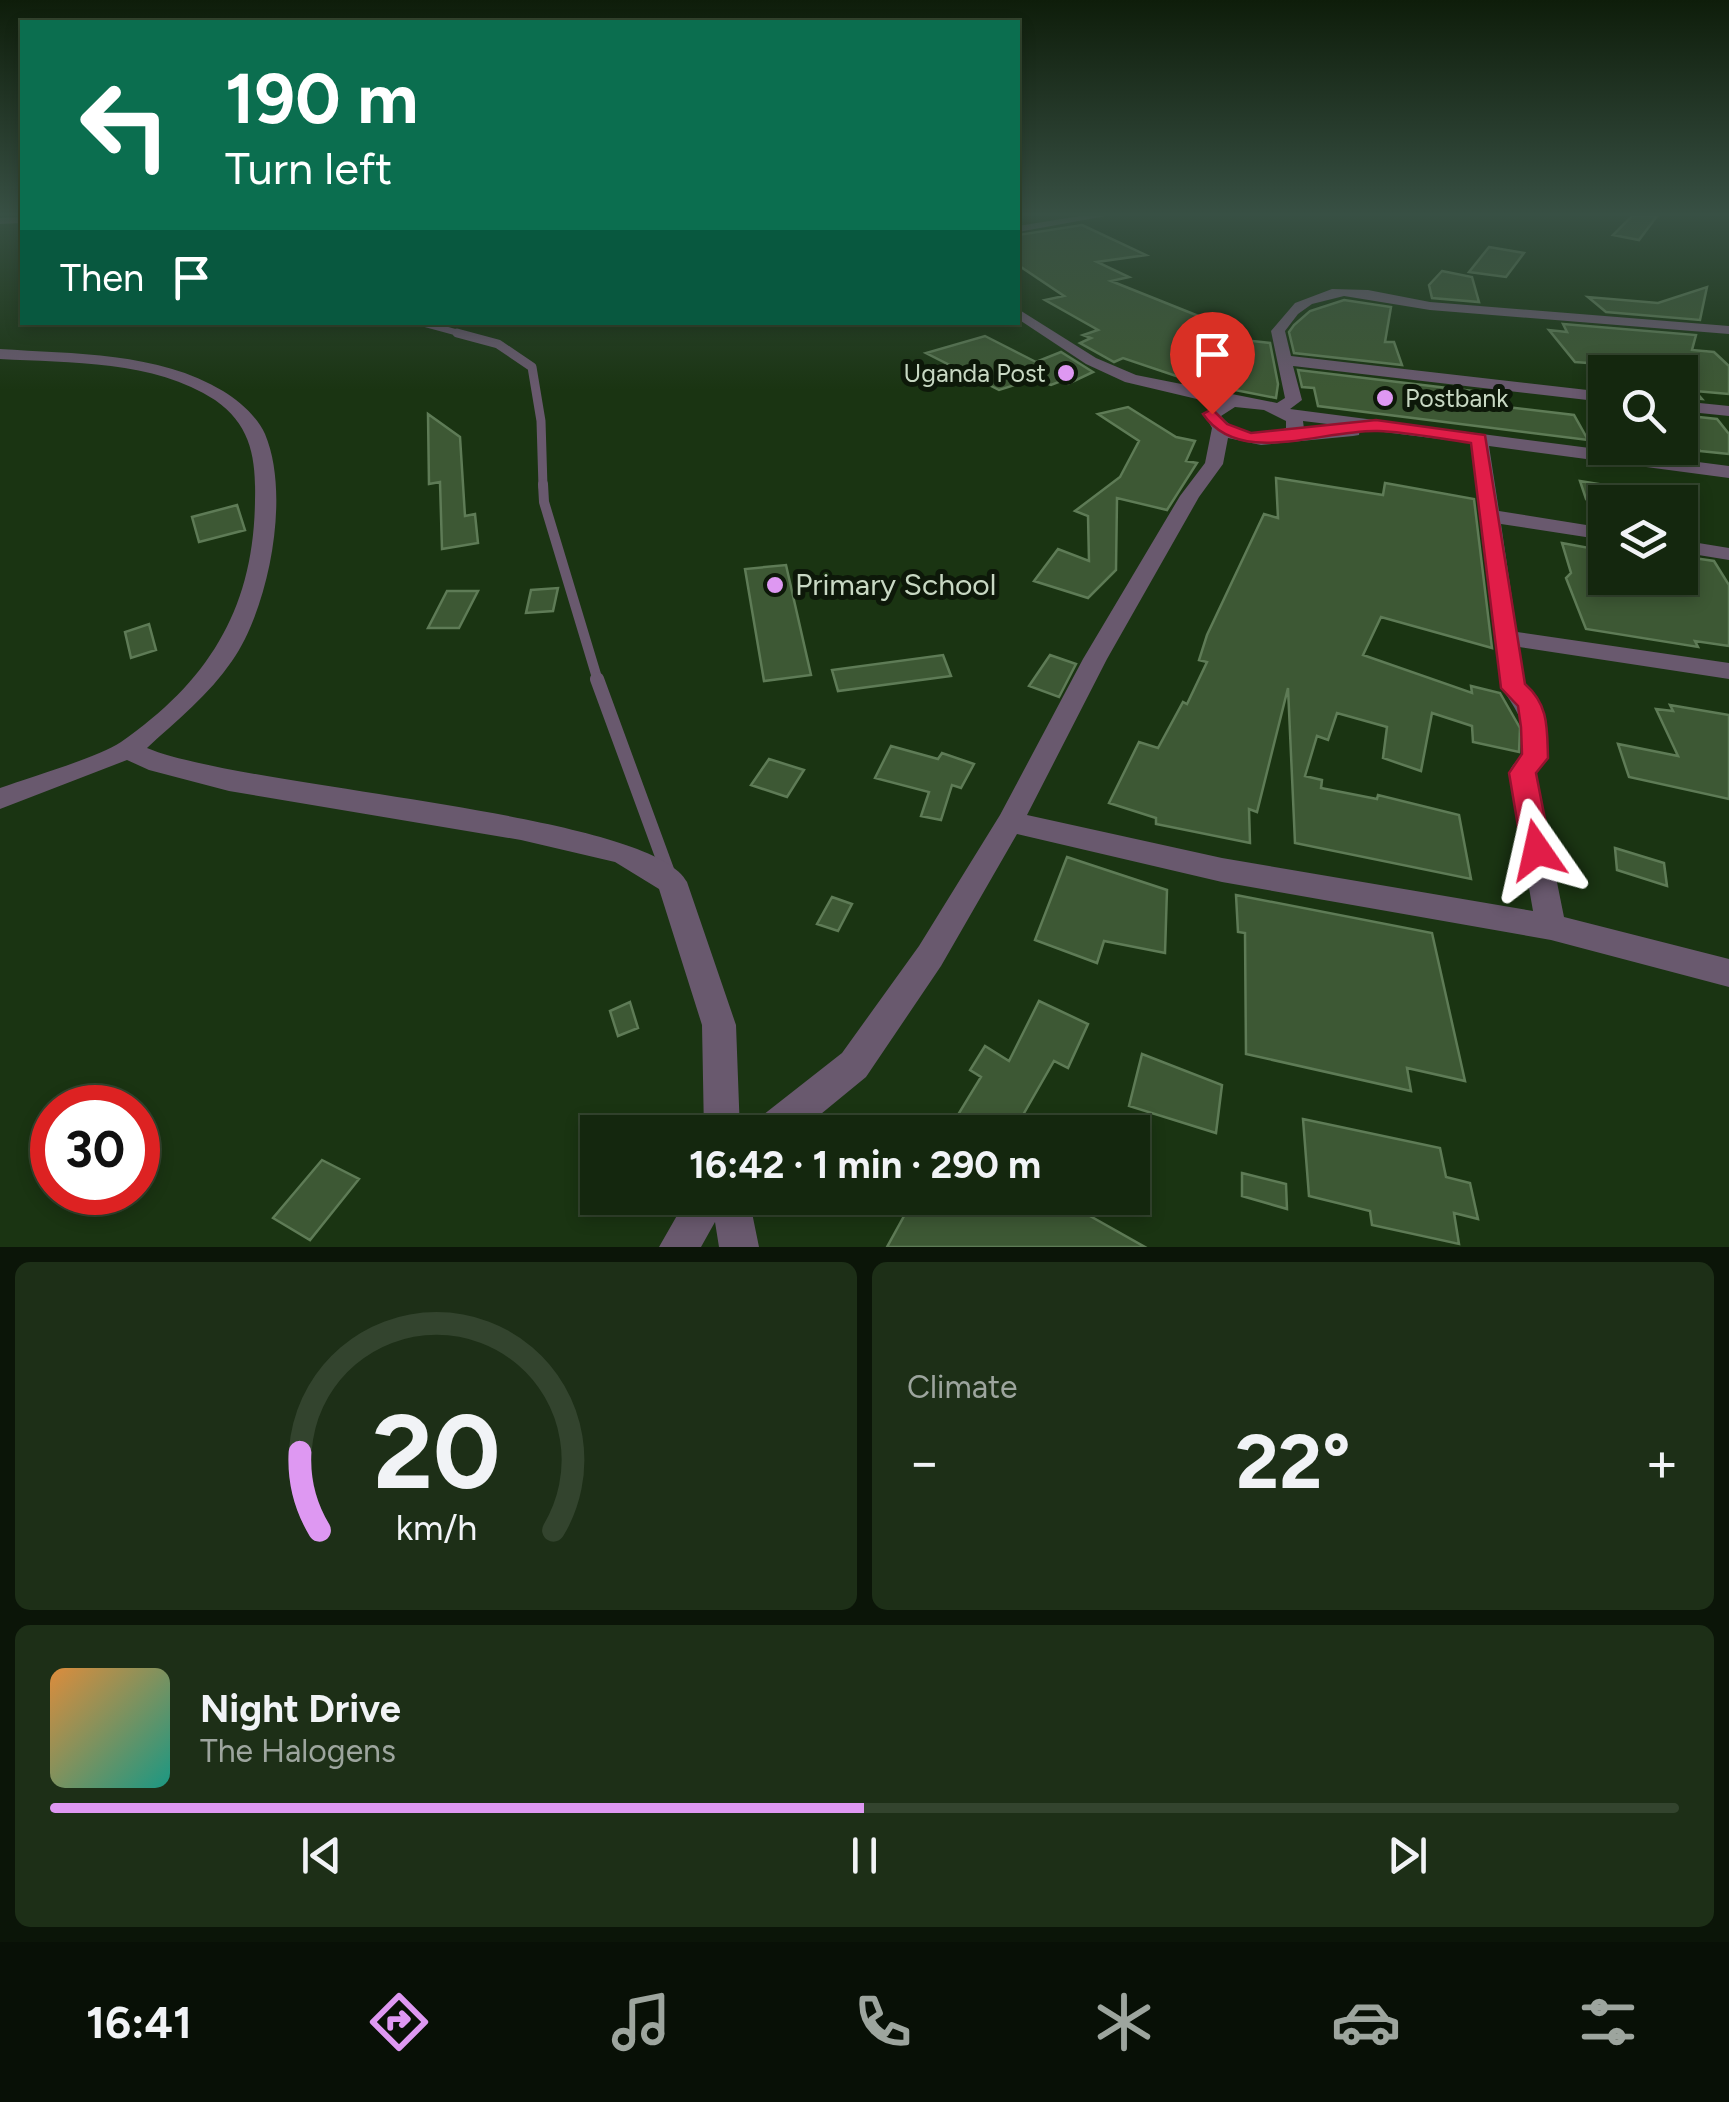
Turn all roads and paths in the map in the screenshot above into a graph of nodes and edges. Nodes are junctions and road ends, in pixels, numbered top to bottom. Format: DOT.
graph roads {
  1 [pos="1020,314"];
  2 [pos="429,325"];
  3 [pos="1729,330"];
  4 [pos="0,354"];
  5 [pos="1284,360"];
  6 [pos="1155,388"];
  7 [pos="1588,396"];
  8 [pos="1232,402"];
  9 [pos="1698,408"];
  10 [pos="1729,411"];
  11 [pos="1284,412"];
  12 [pos="1217,424"];
  13 [pos="1376,426"];
  14 [pos="1290,434"];
  15 [pos="1479,438"];
  16 [pos="1266,439"];
  17 [pos="1214,464"];
  18 [pos="1729,472"];
  19 [pos="1490,516"];
  20 [pos="1588,531"];
  21 [pos="1698,549"];
  22 [pos="1729,554"];
  23 [pos="1508,638"];
  24 [pos="1729,671"];
  25 [pos="128,750"];
  26 [pos="0,799"];
  27 [pos="1010,822"];
  28 [pos="672,882"];
  29 [pos="1551,927"];
  30 [pos="1729,973"];
  31 [pos="722,1115"];
  32 [pos="792,1115"];
  33 [pos="698,1215"];
  34 [pos="733,1215"];
  35 [pos="679,1247"];
  36 [pos="739,1247"];
  1 -- 6 [label="street"];
  2 -- 28 [label="lane"];
  3 -- 5 [label="street"];
  4 -- 25 [label="street"];
  5 -- 7 [label="street"];
  5 -- 11 [label="street"];
  6 -- 8 [label="street"];
  6 -- 12 [label="street"];
  8 -- 11 [label="street"];
  8 -- 12 [label="street"];
  9 -- 10 [label="street"];
  11 -- 13 [label="street"];
  11 -- 14 [label="street"];
  12 -- 16 [label="street"];
  12 -- 17 [label="street"];
  13 -- 14 [label="street"];
  13 -- 15 [label="street"];
  14 -- 16 [label="street"];
  15 -- 18 [label="street"];
  15 -- 19 [label="street"];
  16 -- 17 [label="street"];
  17 -- 27 [label="street"];
  19 -- 20 [label="street"];
  19 -- 23 [label="street"];
  21 -- 22 [label="street"];
  23 -- 24 [label="street"];
  23 -- 29 [label="street"];
  25 -- 26 [label="street"];
  25 -- 28 [label="street"];
  27 -- 29 [label="street"];
  27 -- 32 [label="street"];
  28 -- 31 [label="street"];
  29 -- 30 [label="street"];
  33 -- 35 [label="street"];
  34 -- 36 [label="street"];
}
